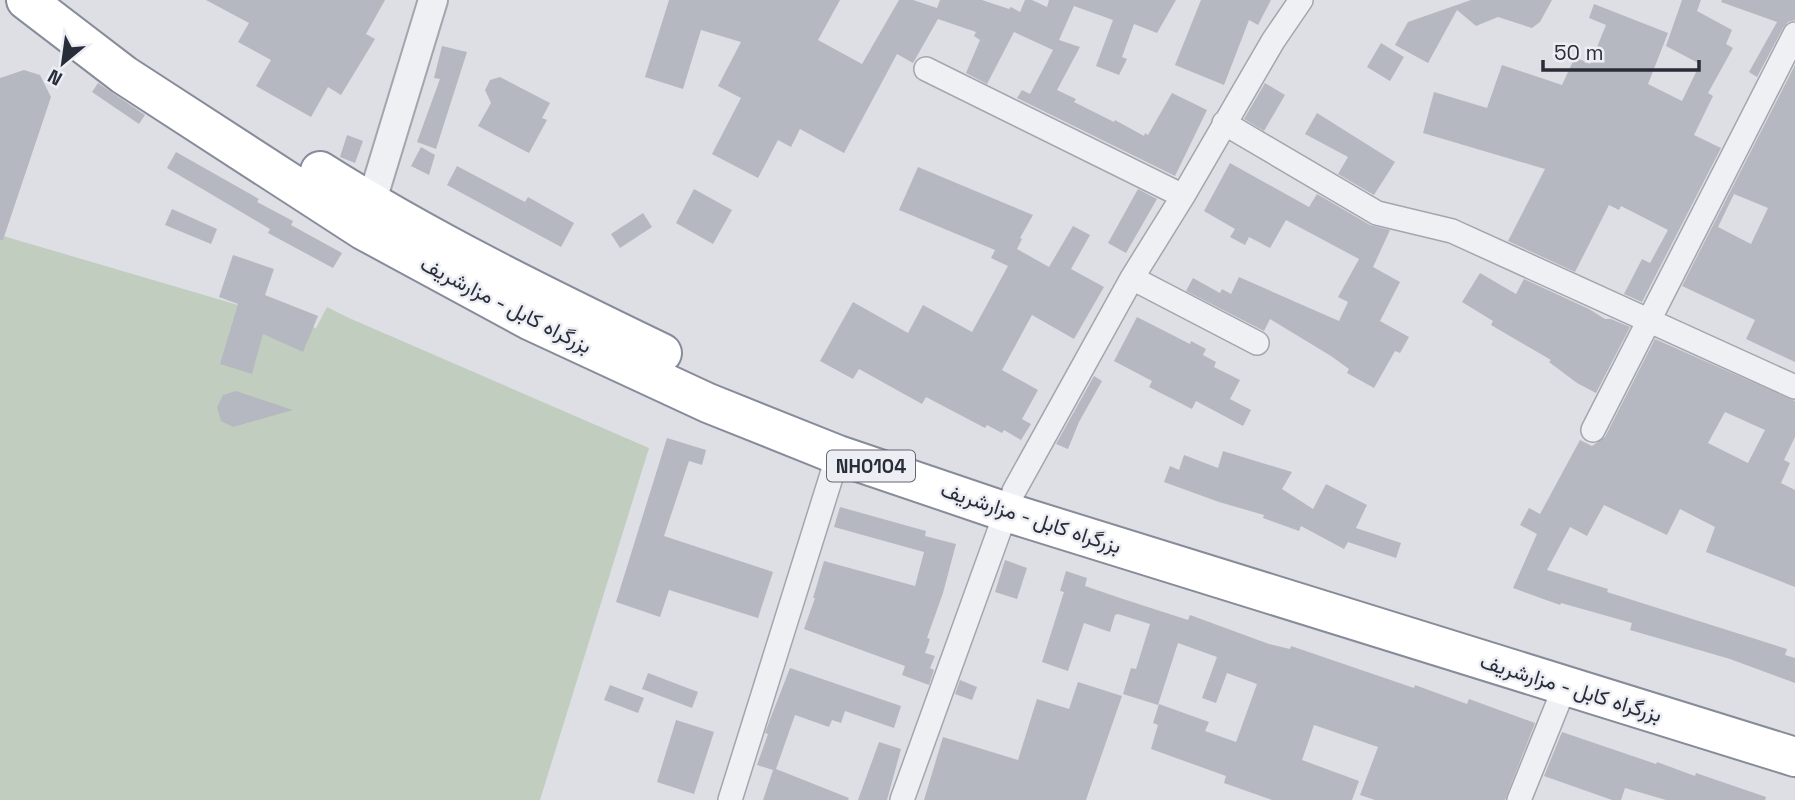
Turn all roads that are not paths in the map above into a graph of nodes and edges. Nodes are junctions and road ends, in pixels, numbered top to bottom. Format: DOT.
graph roads {
  1 [pos="26,0"];
  2 [pos="68,0"];
  3 [pos="433,0"];
  4 [pos="1301,0"];
  5 [pos="1795,34"];
  6 [pos="926,69"];
  7 [pos="1224,123"];
  8 [pos="1183,196"];
  9 [pos="367,216"];
  10 [pos="1132,278"];
  11 [pos="1649,323"];
  12 [pos="1257,343"];
  13 [pos="1795,387"];
  14 [pos="1593,430"];
  15 [pos="838,455"];
  16 [pos="1010,501"];
  17 [pos="1565,686"];
  18 [pos="1795,732"];
  19 [pos="1795,757"];
  20 [pos="730,800"];
  21 [pos="902,800"];
  22 [pos="1519,800"];
  1 -- 9 [label="highway, بزرگراه کابل - مزارشریف / NH0104"];
  2 -- 9 [label="highway, بزرگراه کابل - مزارشریف / NH0104"];
  3 -- 9 [label="street"];
  4 -- 7 [label="street"];
  5 -- 11 [label="street"];
  6 -- 8 [label="street"];
  7 -- 8 [label="street"];
  7 -- 11 [label="street"];
  8 -- 10 [label="street"];
  9 -- 15 [label="highway, بزرگراه کابل - مزارشریف / NH0104"];
  9 -- 16 [label="highway, بزرگراه کابل - مزارشریف / NH0104"];
  10 -- 12 [label="street"];
  10 -- 16 [label="street"];
  11 -- 13 [label="street"];
  11 -- 14 [label="street"];
  15 -- 16 [label="highway, بزرگراه کابل - مزارشریف / NH0104"];
  15 -- 20 [label="street"];
  16 -- 17 [label="highway, بزرگراه کابل - مزارشریف / NH0104"];
  16 -- 18 [label="highway, بزرگراه کابل - مزارشریف / NH0104"];
  16 -- 21 [label="street"];
  17 -- 19 [label="highway, بزرگراه کابل - مزارشریف / NH0104"];
  17 -- 22 [label="street"];
}
